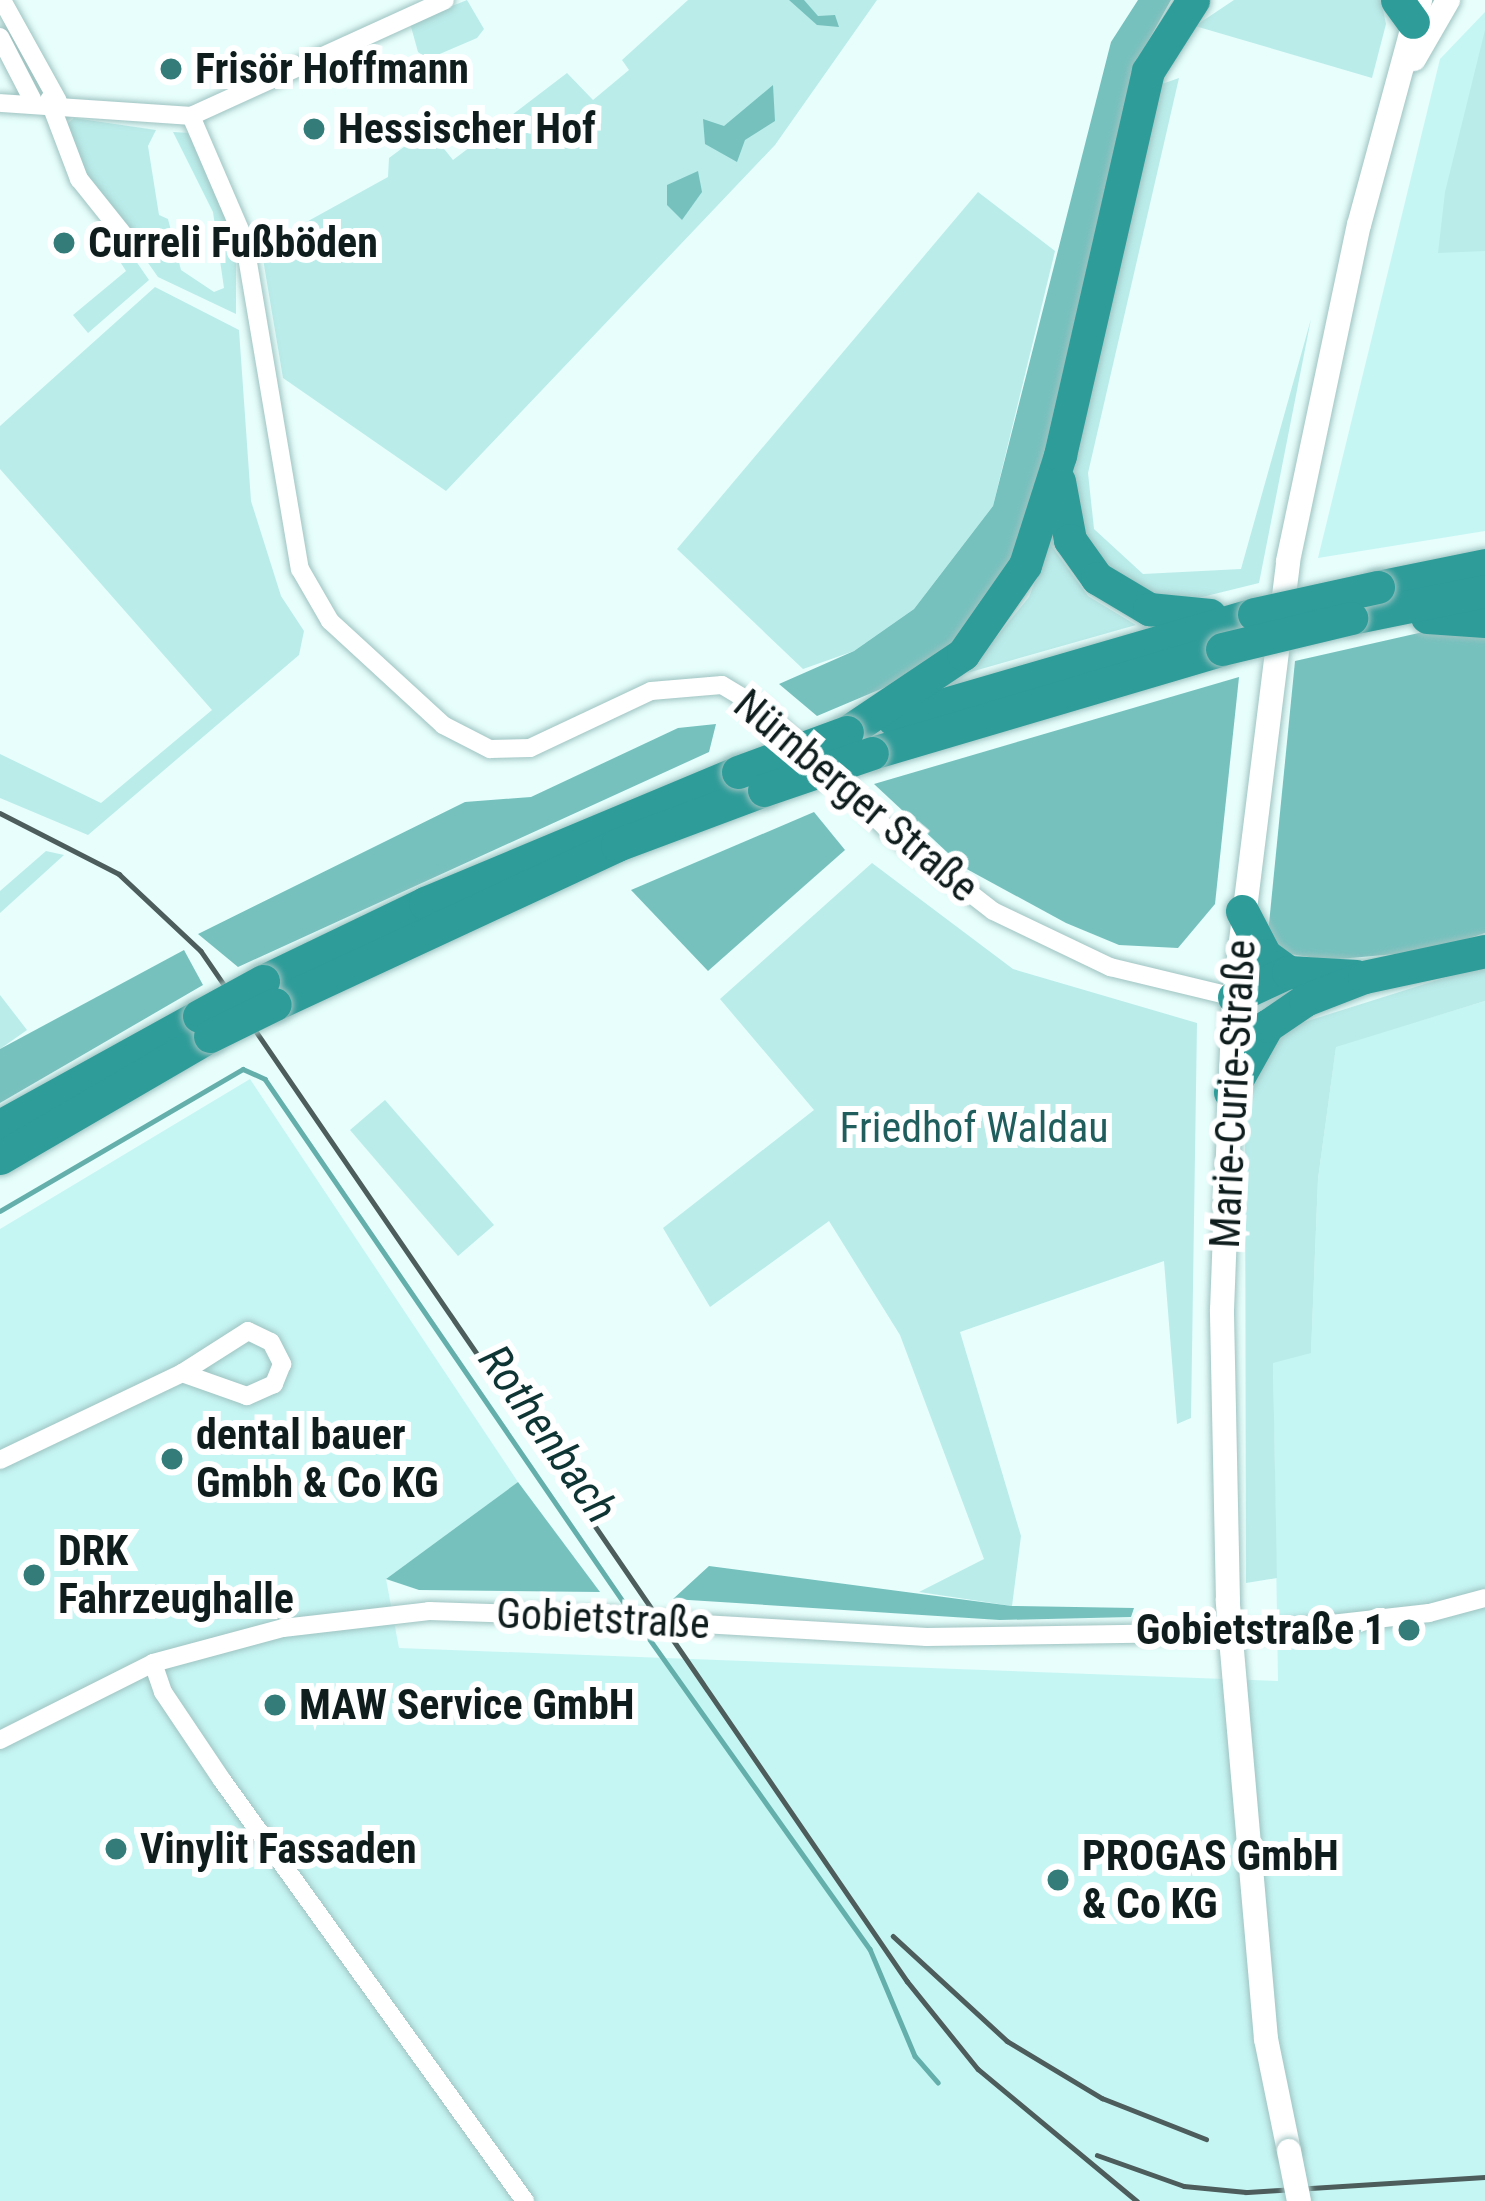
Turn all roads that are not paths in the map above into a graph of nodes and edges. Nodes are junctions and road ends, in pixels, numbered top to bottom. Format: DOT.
graph roads {
  1 [pos="2,0"];
  2 [pos="445,0"];
  3 [pos="1192,0"];
  4 [pos="1448,0"];
  5 [pos="1410,7"];
  6 [pos="0,37"];
  7 [pos="1394,98"];
  8 [pos="46,100"];
  9 [pos="0,103"];
  10 [pos="191,116"];
  11 [pos="131,244"];
  12 [pos="1060,454"];
  13 [pos="1485,566"];
  14 [pos="1485,591"];
  15 [pos="1368,609"];
  16 [pos="1485,621"];
  17 [pos="1233,625"];
  18 [pos="860,743"];
  19 [pos="1243,911"];
  20 [pos="1485,951"];
  21 [pos="1296,986"];
  22 [pos="1234,997"];
  23 [pos="204,1026"];
  24 [pos="1230,1092"];
  25 [pos="0,1126"];
  26 [pos="0,1158"];
  27 [pos="182,1372"];
  28 [pos="0,1460"];
  29 [pos="1485,1598"];
  30 [pos="1230,1632"];
  31 [pos="153,1663"];
  32 [pos="0,1739"];
  33 [pos="526,2201"];
  34 [pos="1299,2201"];
  1 -- 8 [label="street"];
  2 -- 10 [label="street"];
  3 -- 12 [label="highway"];
  4 -- 7 [label="main road"];
  5 -- 7 [label="main road, Marie-Curie-Straße"];
  6 -- 8 [label="street"];
  7 -- 19 [label="main road, Marie-Curie-Straße"];
  8 -- 9 [label="street"];
  8 -- 10 [label="street"];
  8 -- 11 [label="street"];
  10 -- 22 [label="street, Nürnberger Straße"];
  12 -- 17 [label="highway"];
  12 -- 18 [label="highway"];
  13 -- 15 [label="highway"];
  14 -- 15 [label="highway"];
  15 -- 16 [label="highway"];
  15 -- 17 [label="highway, bridge"];
  15 -- 17 [label="highway, bridge"];
  17 -- 18 [label="highway"];
  18 -- 23 [label="highway, bridge"];
  19 -- 21 [label="highway"];
  19 -- 22 [label="main road, Marie-Curie-Straße"];
  20 -- 21 [label="highway"];
  21 -- 22 [label="highway"];
  21 -- 24 [label="highway"];
  22 -- 24 [label="main road, Marie-Curie-Straße"];
  23 -- 25 [label="highway"];
  23 -- 26 [label="highway"];
  24 -- 30 [label="main road, Marie-Curie-Straße"];
  27 -- 27 [label="street"];
  27 -- 28 [label="street"];
  29 -- 30 [label="street, Gobietstraße"];
  30 -- 31 [label="street, Gobietstraße, bridge"];
  30 -- 34 [label="main road, Marie-Curie-Straße, bridge"];
  31 -- 32 [label="street, Gobietstraße"];
  31 -- 33 [label="street"];
}
